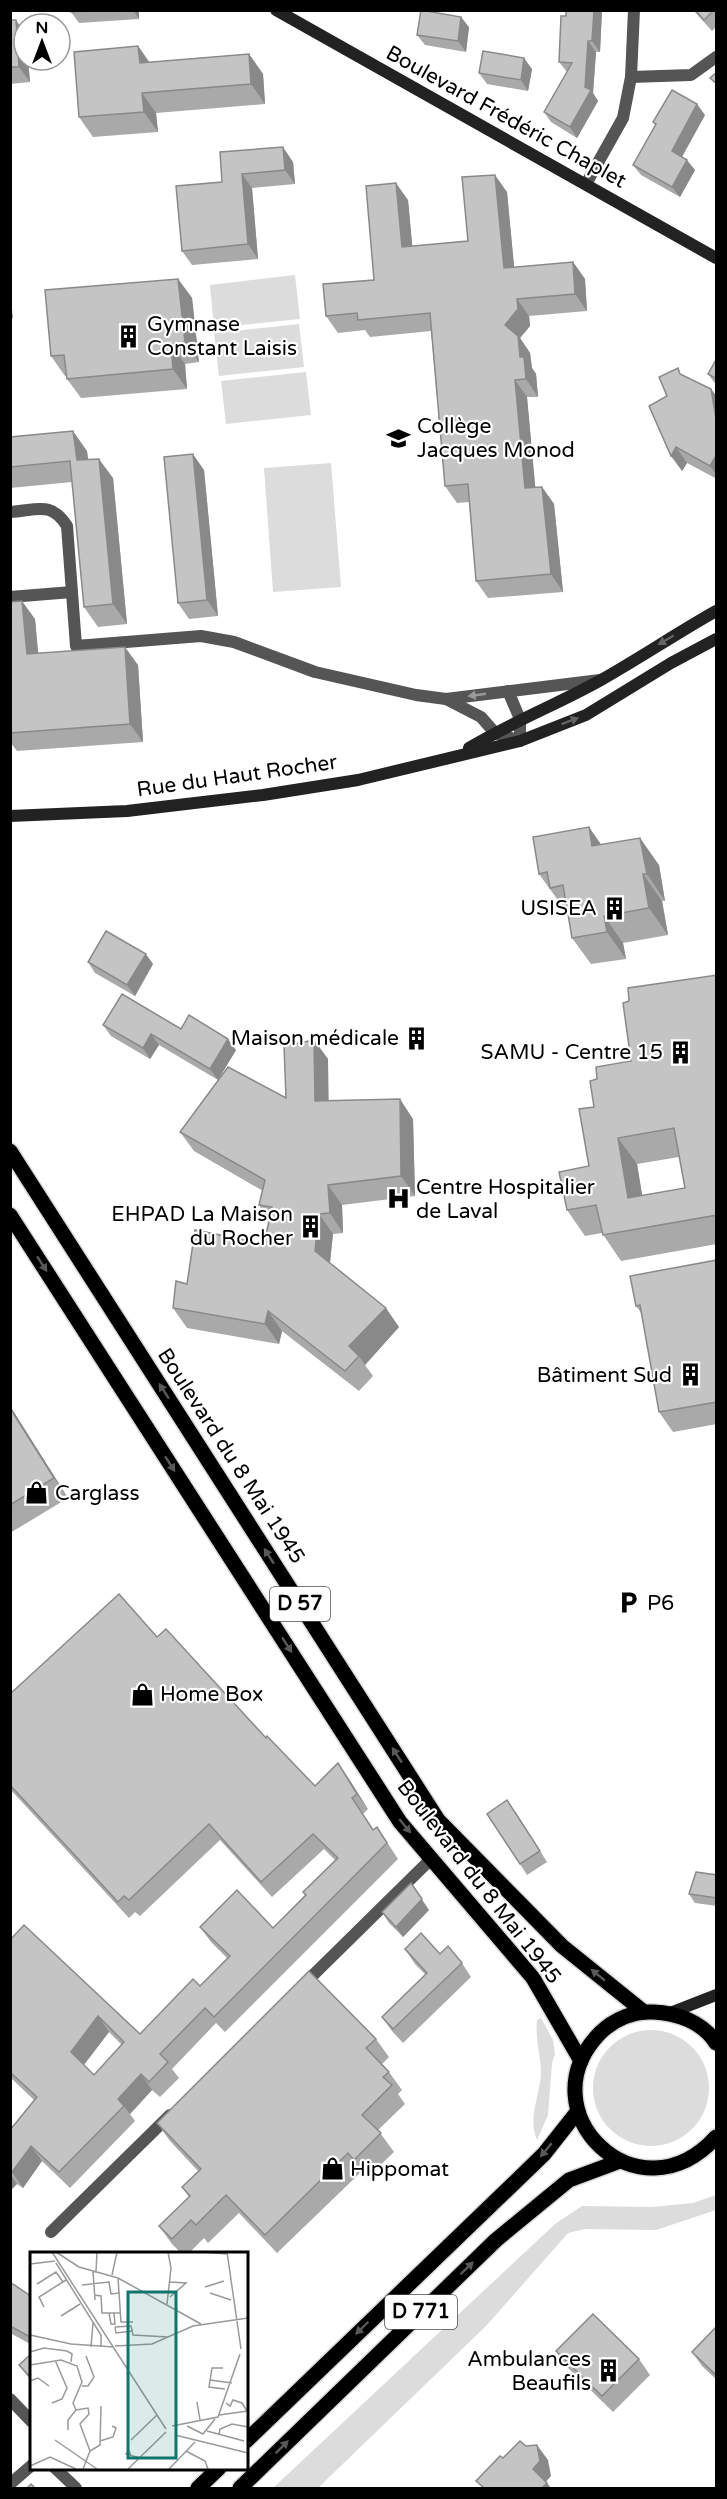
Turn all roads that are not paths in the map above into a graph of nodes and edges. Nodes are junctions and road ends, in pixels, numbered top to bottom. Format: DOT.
graph roads {
  1 [pos="276,10"];
  2 [pos="634,10"];
  3 [pos="717,57"];
  4 [pos="631,77"];
  5 [pos="586,184"];
  6 [pos="717,258"];
  7 [pos="10,512"];
  8 [pos="72,592"];
  9 [pos="10,597"];
  10 [pos="717,611"];
  11 [pos="717,639"];
  12 [pos="601,680"];
  13 [pos="508,691"];
  14 [pos="446,699"];
  15 [pos="520,719"];
  16 [pos="495,733"];
  17 [pos="520,741"];
  18 [pos="461,753"];
  19 [pos="12,816"];
  20 [pos="10,1151"];
  21 [pos="10,1215"];
  22 [pos="432,1858"];
  23 [pos="292,1995"];
  24 [pos="717,1995"];
  25 [pos="644,2012"];
  26 [pos="670,2013"];
  27 [pos="717,2043"];
  28 [pos="581,2061"];
  29 [pos="175,2110"];
  30 [pos="578,2111"];
  31 [pos="717,2137"];
  32 [pos="710,2151"];
  33 [pos="620,2161"];
  34 [pos="51,2232"];
  35 [pos="10,2398"];
  36 [pos="30,2420"];
  37 [pos="248,2439"];
  38 [pos="30,2467"];
  39 [pos="56,2469"];
  40 [pos="218,2469"];
  41 [pos="10,2484"];
  42 [pos="76,2488"];
  43 [pos="198,2488"];
  44 [pos="240,2488"];
  1 -- 5 [label="street, Boulevard Frédéric Chaplet"];
  2 -- 4 [label="street"];
  3 -- 4 [label="street"];
  4 -- 5 [label="street"];
  5 -- 6 [label="street, Boulevard Frédéric Chaplet"];
  7 -- 8 [label="street"];
  8 -- 9 [label="street"];
  8 -- 14 [label="street"];
  10 -- 12 [label="street, Rue du Haut Rocher, one-way"];
  17 -- 11 [label="street, Rue du Haut Rocher, one-way"];
  12 -- 13 [label="street"];
  12 -- 15 [label="street, Rue du Haut Rocher"];
  13 -- 14 [label="street, one-way"];
  13 -- 15 [label="street"];
  14 -- 16 [label="street"];
  15 -- 16 [label="street, Rue du Haut Rocher"];
  15 -- 17 [label="street"];
  16 -- 17 [label="street"];
  16 -- 18 [label="street, Rue du Haut Rocher"];
  17 -- 18 [label="street, Rue du Haut Rocher"];
  18 -- 19 [label="street, Rue du Haut Rocher"];
  25 -- 20 [label="main road, Boulevard du 8 Mai 1945 / D 57, one-way"];
  21 -- 22 [label="main road, Boulevard du 8 Mai 1945 / D 57, one-way"];
  22 -- 23 [label="street"];
  22 -- 28 [label="main road, Boulevard du 8 Mai 1945 / D 57"];
  24 -- 26 [label="street"];
  25 -- 26 [label="main road"];
  25 -- 28 [label="main road"];
  26 -- 27 [label="main road"];
  28 -- 30 [label="main road"];
  29 -- 34 [label="street"];
  30 -- 33 [label="main road"];
  30 -- 37 [label="main road, D 771, one-way"];
  31 -- 32 [label="main road"];
  32 -- 33 [label="main road"];
  44 -- 33 [label="main road, D 771, one-way"];
  35 -- 36 [label="street"];
  38 -- 41 [label="street"];
  39 -- 42 [label="street"];
  40 -- 43 [label="main road"];
}
